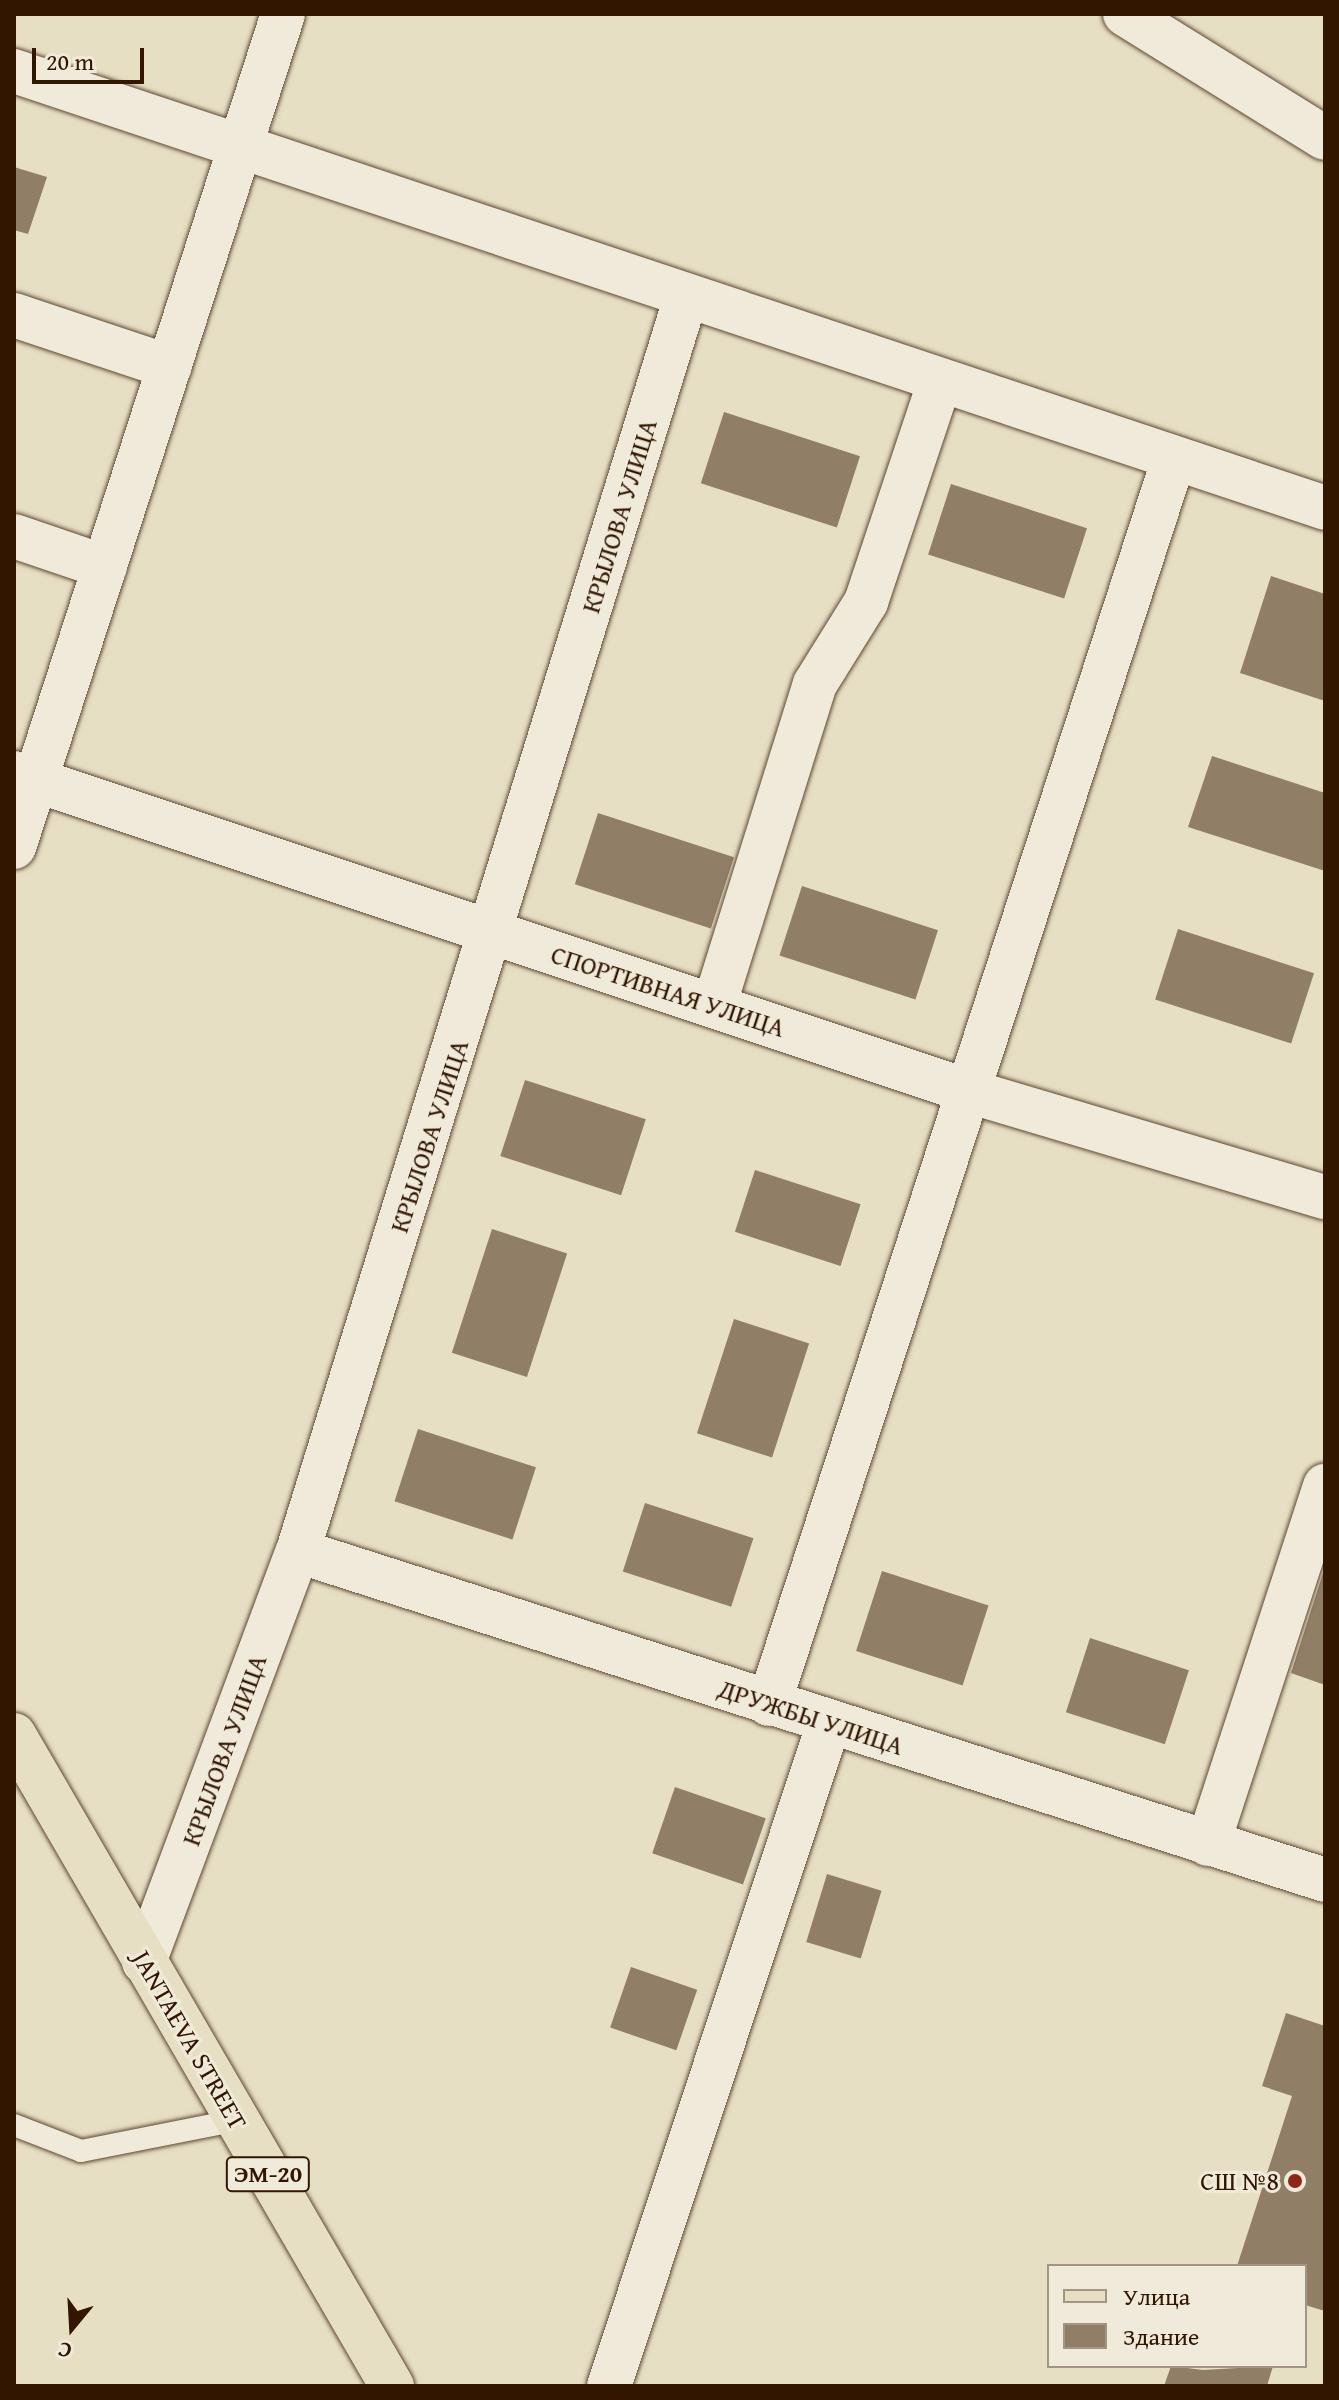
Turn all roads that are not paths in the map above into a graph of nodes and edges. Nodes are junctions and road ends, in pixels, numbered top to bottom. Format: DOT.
graph roads {
  1 [pos="283,14"];
  2 [pos="1125,14"];
  3 [pos="14,71"];
  4 [pos="1325,138"];
  5 [pos="240,148"];
  6 [pos="685,300"];
  7 [pos="14,315"];
  8 [pos="170,367"];
  9 [pos="939,384"];
  10 [pos="1173,461"];
  11 [pos="1325,508"];
  12 [pos="14,536"];
  13 [pos="105,567"];
  14 [pos="25,776"];
  15 [pos="14,847"];
  16 [pos="494,932"];
  17 [pos="714,1006"];
  18 [pos="965,1090"];
  19 [pos="1325,1197"];
  20 [pos="1325,1486"];
  21 [pos="298,1551"];
  22 [pos="769,1704"];
  23 [pos="829,1723"];
  24 [pos="14,1735"];
  25 [pos="1208,1844"];
  26 [pos="1325,1880"];
  27 [pos="144,1962"];
  28 [pos="237,2120"];
  29 [pos="14,2125"];
  30 [pos="392,2386"];
  31 [pos="609,2386"];
  1 -- 5 [label="street"];
  2 -- 4 [label="street"];
  3 -- 5 [label="street"];
  5 -- 6 [label="street"];
  5 -- 8 [label="street"];
  6 -- 9 [label="street"];
  6 -- 16 [label="street, КРЫЛОВА УЛИЦА"];
  7 -- 8 [label="street"];
  8 -- 13 [label="street"];
  9 -- 10 [label="street"];
  9 -- 17 [label="street"];
  10 -- 11 [label="street"];
  10 -- 18 [label="street"];
  12 -- 13 [label="street"];
  13 -- 14 [label="street"];
  14 -- 15 [label="street"];
  14 -- 16 [label="street, СПОРТИВНАЯ УЛИЦА"];
  16 -- 17 [label="street, СПОРТИВНАЯ УЛИЦА"];
  16 -- 21 [label="street, КРЫЛОВА УЛИЦА"];
  17 -- 18 [label="street, СПОРТИВНАЯ УЛИЦА"];
  18 -- 19 [label="street, СПОРТИВНАЯ УЛИЦА"];
  18 -- 22 [label="street"];
  20 -- 25 [label="street"];
  21 -- 22 [label="street, ДРУЖБЫ УЛИЦА"];
  21 -- 27 [label="street, КРЫЛОВА УЛИЦА"];
  22 -- 23 [label="street, ДРУЖБЫ УЛИЦА"];
  23 -- 25 [label="street, ДРУЖБЫ УЛИЦА"];
  23 -- 31 [label="street"];
  24 -- 27 [label="main road, JANTAEVA STREET / ЭМ-20"];
  25 -- 26 [label="street, ДРУЖБЫ УЛИЦА"];
  27 -- 28 [label="main road, JANTAEVA STREET / ЭМ-20"];
  28 -- 29 [label="lane"];
  28 -- 30 [label="main road, JANTAEVA STREET / ЭМ-20"];
}
